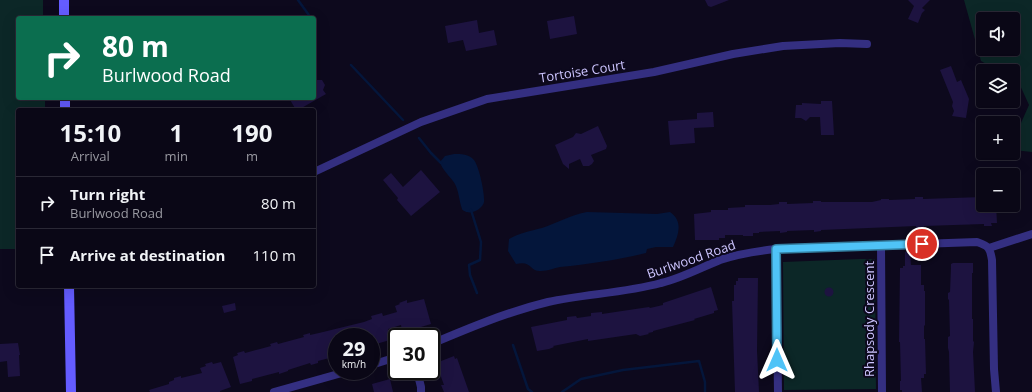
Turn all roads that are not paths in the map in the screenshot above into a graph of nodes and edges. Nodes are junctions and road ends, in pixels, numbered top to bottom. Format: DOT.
graph roads {
  1 [pos="64,0"];
  2 [pos="64,16"];
  3 [pos="867,44"];
  4 [pos="316,171"];
  5 [pos="1032,234"];
  6 [pos="881,246"];
  7 [pos="989,248"];
  8 [pos="776,249"];
  9 [pos="69,288"];
  10 [pos="440,340"];
  11 [pos="328,378"];
  12 [pos="420,380"];
  13 [pos="294,389"];
  14 [pos="71,392"];
  15 [pos="274,392"];
  16 [pos="421,392"];
  17 [pos="778,392"];
  18 [pos="882,392"];
  19 [pos="996,392"];
  1 -- 2 [label="street"];
  3 -- 4 [label="street, Tortoise Court"];
  5 -- 7 [label="street"];
  6 -- 7 [label="street, Burlwood Road"];
  6 -- 8 [label="street, Burlwood Road"];
  6 -- 18 [label="street, Rhapsody Crescent"];
  7 -- 19 [label="street"];
  8 -- 10 [label="street, Burlwood Road"];
  8 -- 17 [label="street"];
  9 -- 14 [label="street"];
  11 -- 13 [label="street"];
  12 -- 16 [label="street"];
  13 -- 15 [label="street"];
}
